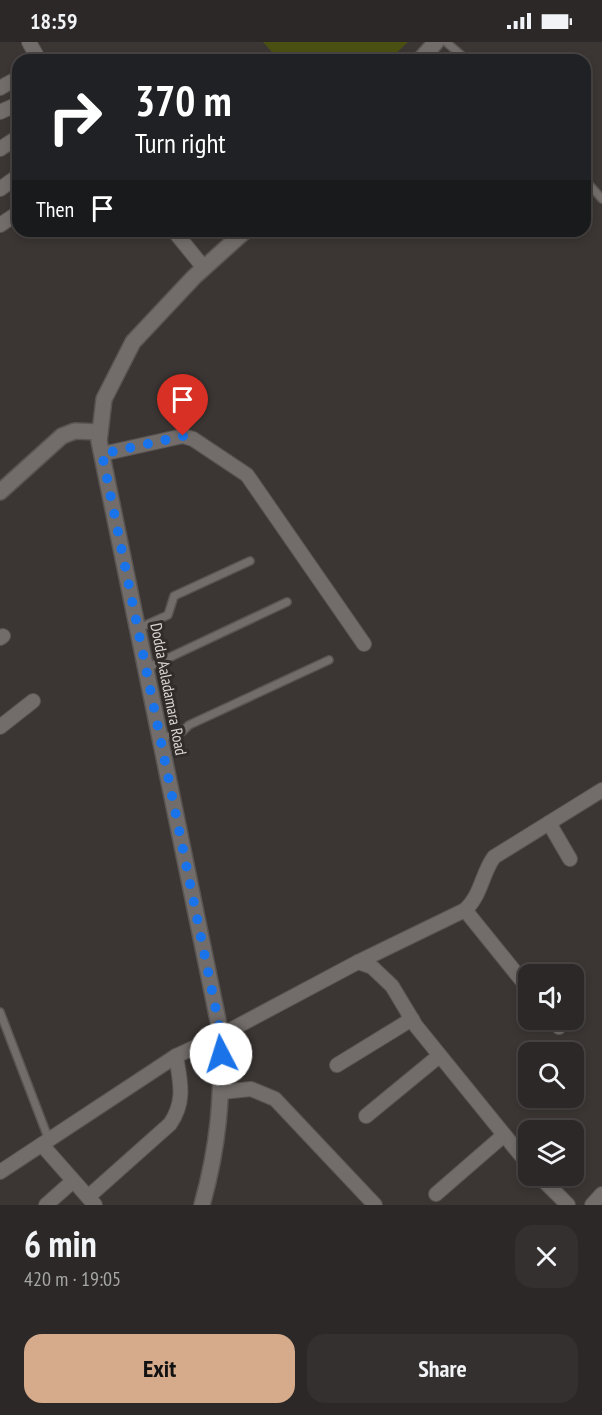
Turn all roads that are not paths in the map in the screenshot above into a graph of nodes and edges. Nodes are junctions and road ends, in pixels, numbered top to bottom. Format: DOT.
graph roads {
  1 [pos="436,42"];
  2 [pos="446,42"];
  3 [pos="425,54"];
  4 [pos="460,54"];
  5 [pos="591,187"];
  6 [pos="602,199"];
  7 [pos="179,237"];
  8 [pos="238,237"];
  9 [pos="204,268"];
  10 [pos="100,432"];
  11 [pos="102,454"];
  12 [pos="0,492"];
  13 [pos="250,561"];
  14 [pos="287,602"];
  15 [pos="139,628"];
  16 [pos="364,644"];
  17 [pos="329,660"];
  18 [pos="147,668"];
  19 [pos="33,701"];
  20 [pos="0,727"];
  21 [pos="160,739"];
  22 [pos="602,790"];
  23 [pos="549,823"];
  24 [pos="570,859"];
  25 [pos="465,910"];
  26 [pos="358,962"];
  27 [pos="518,976"];
  28 [pos="0,1012"];
  29 [pos="412,1019"];
  30 [pos="221,1035"];
  31 [pos="176,1056"];
  32 [pos="440,1056"];
  33 [pos="337,1065"];
  34 [pos="222,1092"];
  35 [pos="366,1116"];
  36 [pos="504,1135"];
  37 [pos="45,1143"];
  38 [pos="518,1152"];
  39 [pos="0,1172"];
  40 [pos="73,1182"];
  41 [pos="549,1186"];
  42 [pos="436,1194"];
  43 [pos="602,1194"];
  44 [pos="91,1201"];
  45 [pos="46,1205"];
  46 [pos="202,1205"];
  47 [pos="375,1205"];
  48 [pos="568,1205"];
  49 [pos="592,1205"];
  1 -- 3 [label="main road"];
  2 -- 4 [label="lane"];
  5 -- 6 [label="lane"];
  7 -- 9 [label="street"];
  8 -- 9 [label="main road, Dodda Aaladamara Road"];
  9 -- 10 [label="main road, Dodda Aaladamara Road"];
  10 -- 11 [label="main road, Dodda Aaladamara Road"];
  10 -- 12 [label="main road"];
  11 -- 15 [label="main road, Dodda Aaladamara Road"];
  11 -- 16 [label="street"];
  13 -- 15 [label="lane"];
  14 -- 18 [label="lane"];
  15 -- 18 [label="main road, Dodda Aaladamara Road"];
  17 -- 21 [label="lane"];
  18 -- 21 [label="main road, Dodda Aaladamara Road"];
  19 -- 20 [label="street"];
  21 -- 30 [label="main road, Dodda Aaladamara Road"];
  22 -- 23 [label="street"];
  23 -- 24 [label="street"];
  23 -- 25 [label="street"];
  25 -- 26 [label="street"];
  25 -- 27 [label="street"];
  26 -- 29 [label="street"];
  26 -- 30 [label="street"];
  28 -- 37 [label="lane"];
  29 -- 32 [label="street"];
  29 -- 33 [label="street"];
  30 -- 31 [label="street"];
  30 -- 34 [label="main road, Dodda Aaladamara Road"];
  31 -- 37 [label="street"];
  31 -- 44 [label="street"];
  32 -- 35 [label="street"];
  32 -- 36 [label="street"];
  34 -- 46 [label="main road, Dodda Aaladamara Road"];
  34 -- 47 [label="street"];
  36 -- 38 [label="street"];
  36 -- 42 [label="street"];
  37 -- 39 [label="street"];
  37 -- 40 [label="street"];
  40 -- 44 [label="street"];
  40 -- 45 [label="street"];
  41 -- 48 [label="street"];
  43 -- 49 [label="street"];
}
